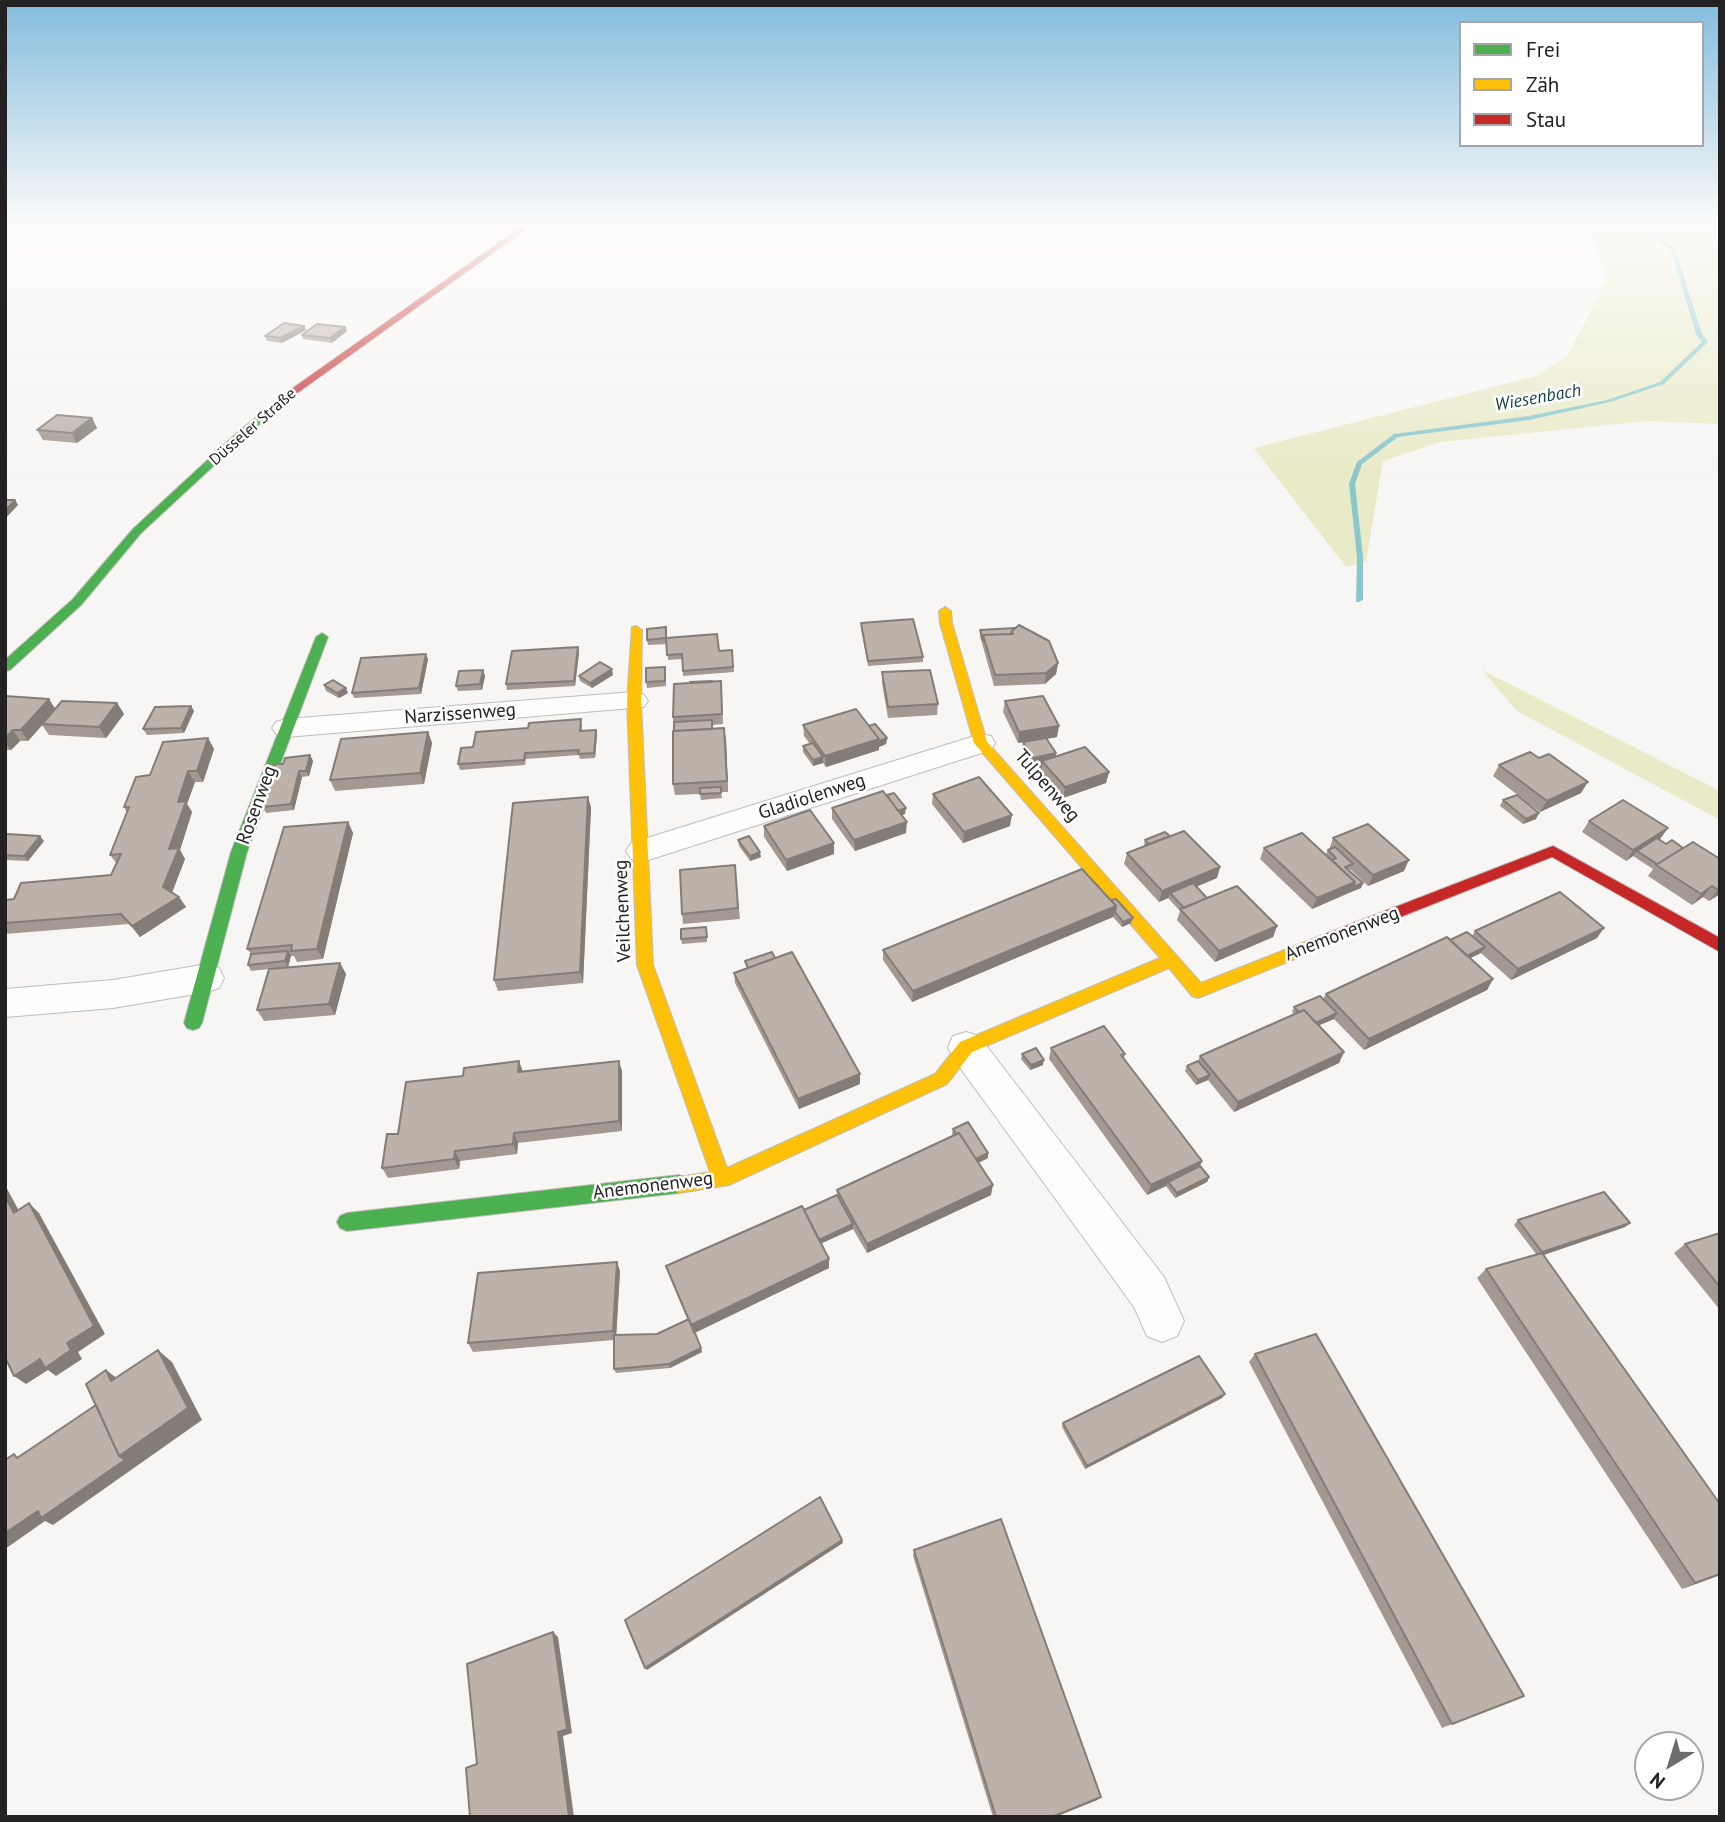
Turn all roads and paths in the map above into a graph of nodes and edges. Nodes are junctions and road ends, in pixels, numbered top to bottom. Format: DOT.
graph roads {
  1 [pos="412,307"];
  2 [pos="945,611"];
  3 [pos="636,630"];
  4 [pos="322,637"];
  5 [pos="5,667"];
  6 [pos="634,701"];
  7 [pos="286,728"];
  8 [pos="981,743"];
  9 [pos="642,851"];
  10 [pos="1720,946"];
  11 [pos="1172,960"];
  12 [pos="207,978"];
  13 [pos="5,1003"];
  14 [pos="193,1023"];
  15 [pos="966,1047"];
  16 [pos="722,1179"];
  17 [pos="347,1222"];
  18 [pos="1162,1321"];
  1 -- 5 [label="street, Düsseler Straße"];
  2 -- 8 [label="street, Tulpenweg"];
  3 -- 6 [label="street, Veilchenweg"];
  4 -- 7 [label="street, Rosenweg"];
  6 -- 7 [label="street, Narzissenweg"];
  6 -- 9 [label="street, Veilchenweg"];
  7 -- 12 [label="street, Rosenweg"];
  8 -- 9 [label="street, Gladiolenweg"];
  8 -- 11 [label="street, Tulpenweg"];
  9 -- 16 [label="street, Veilchenweg"];
  10 -- 11 [label="street, Anemonenweg"];
  11 -- 15 [label="street, Anemonenweg"];
  12 -- 13 [label="street"];
  12 -- 14 [label="street, Rosenweg"];
  15 -- 16 [label="street, Anemonenweg"];
  15 -- 18 [label="street"];
  16 -- 17 [label="street, Anemonenweg"];
}
